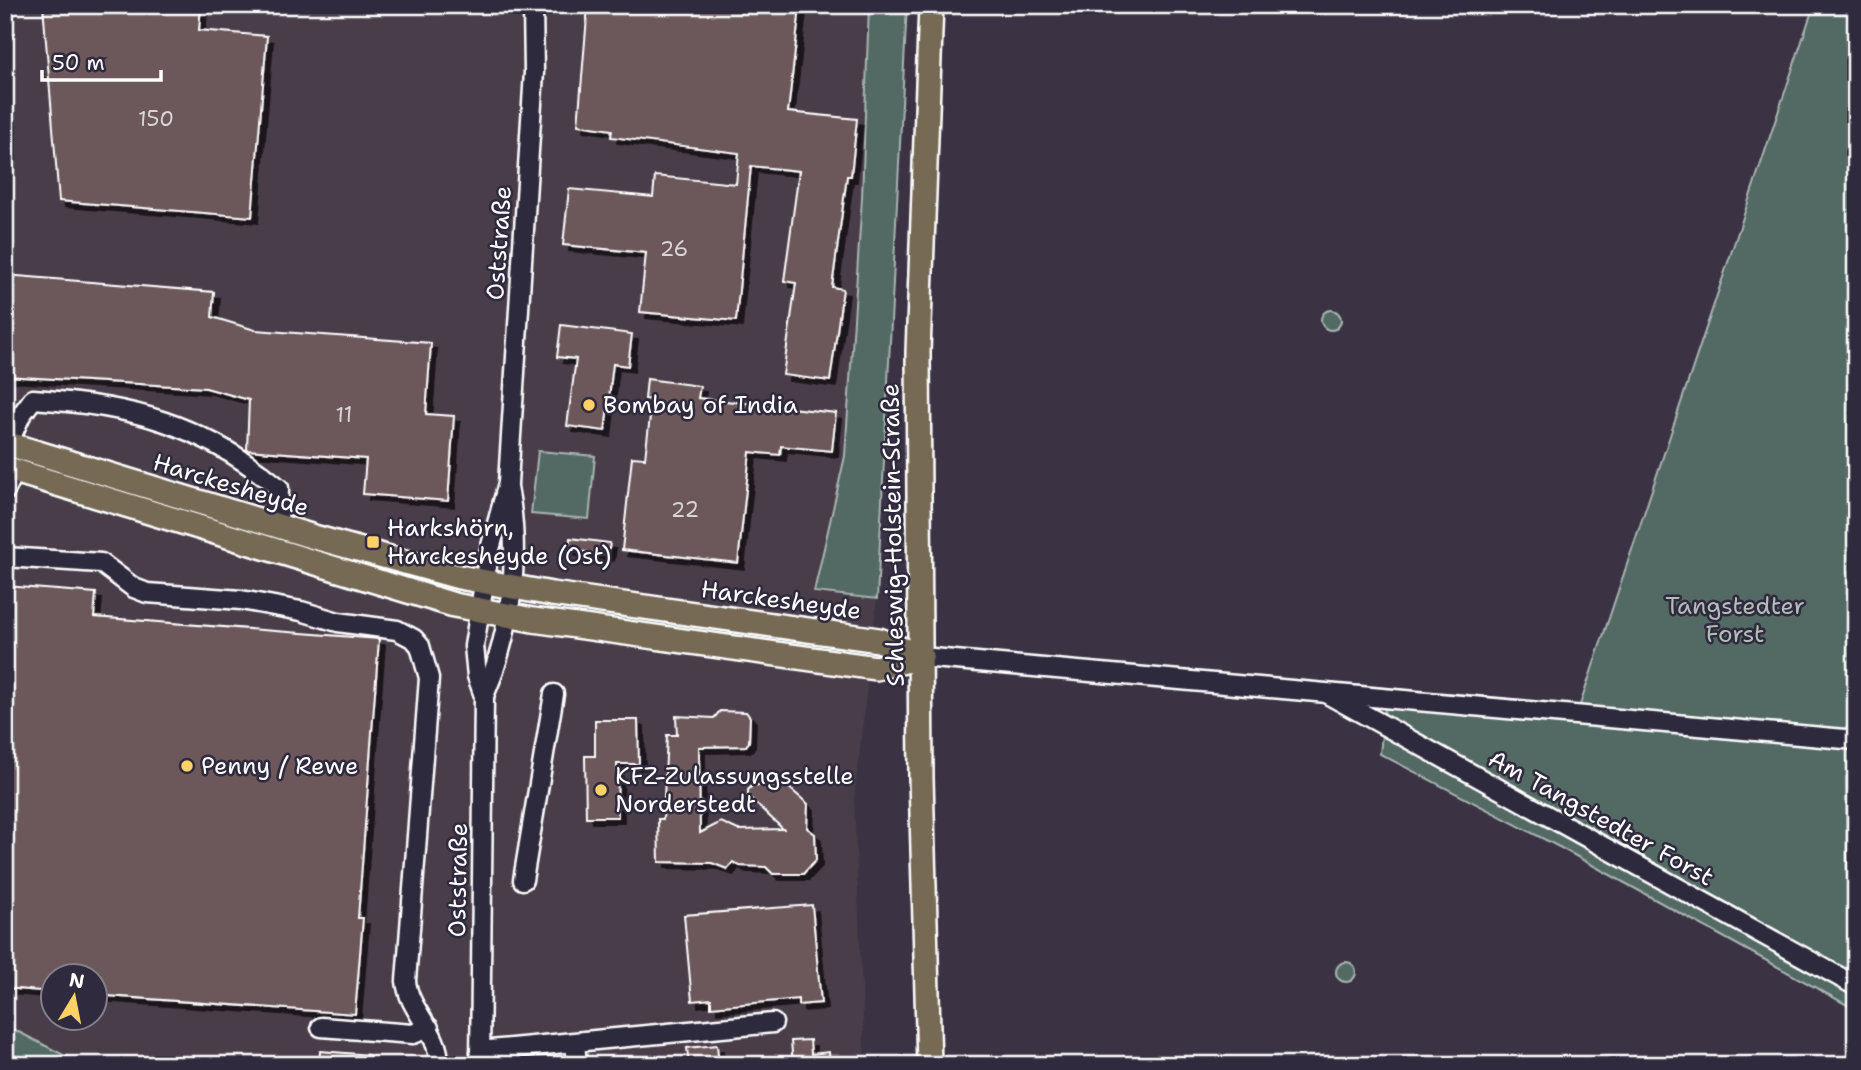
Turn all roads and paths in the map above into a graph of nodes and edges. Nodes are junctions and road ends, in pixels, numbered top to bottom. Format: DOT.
graph roads {
  1 [pos="533,5"];
  2 [pos="931,5"];
  3 [pos="7,443"];
  4 [pos="8,477"];
  5 [pos="508,483"];
  6 [pos="278,527"];
  7 [pos="5,557"];
  8 [pos="484,582"];
  9 [pos="511,587"];
  10 [pos="479,610"];
  11 [pos="506,615"];
  12 [pos="921,657"];
  13 [pos="1323,692"];
  14 [pos="554,694"];
  15 [pos="484,696"];
  16 [pos="1856,740"];
  17 [pos="523,880"];
  18 [pos="1856,986"];
  19 [pos="773,1023"];
  20 [pos="321,1027"];
  21 [pos="429,1028"];
  22 [pos="575,1043"];
  23 [pos="534,1056"];
  24 [pos="480,1058"];
  25 [pos="439,1065"];
  26 [pos="577,1065"];
  27 [pos="929,1065"];
  1 -- 5 [label="street, Oststraße"];
  2 -- 12 [label="main road, Schleswig-Holstein-Straße"];
  3 -- 6 [label="main road, Harckesheyde"];
  3 -- 6 [label="street"];
  4 -- 10 [label="main road, Harckesheyde"];
  5 -- 8 [label="street, Oststraße"];
  5 -- 9 [label="street, Oststraße"];
  6 -- 8 [label="main road, Harckesheyde"];
  7 -- 21 [label="street"];
  8 -- 9 [label="main road, Harckesheyde"];
  8 -- 10 [label="street, Oststraße"];
  9 -- 11 [label="street, Oststraße"];
  9 -- 12 [label="main road, Harckesheyde"];
  10 -- 11 [label="main road, Harckesheyde"];
  10 -- 15 [label="street, Oststraße"];
  11 -- 12 [label="main road, Harckesheyde"];
  11 -- 15 [label="street, Oststraße"];
  12 -- 13 [label="street, Am Tangstedter Forst"];
  12 -- 27 [label="main road, Schleswig-Holstein-Straße"];
  13 -- 16 [label="street, Am Tangstedter Forst"];
  13 -- 18 [label="street, Am Tangstedter Forst"];
  14 -- 17 [label="street"];
  15 -- 24 [label="street, Oststraße"];
  19 -- 22 [label="street"];
  20 -- 21 [label="street"];
  21 -- 25 [label="street"];
  22 -- 23 [label="street"];
  22 -- 26 [label="street"];
  23 -- 24 [label="street"];
}
